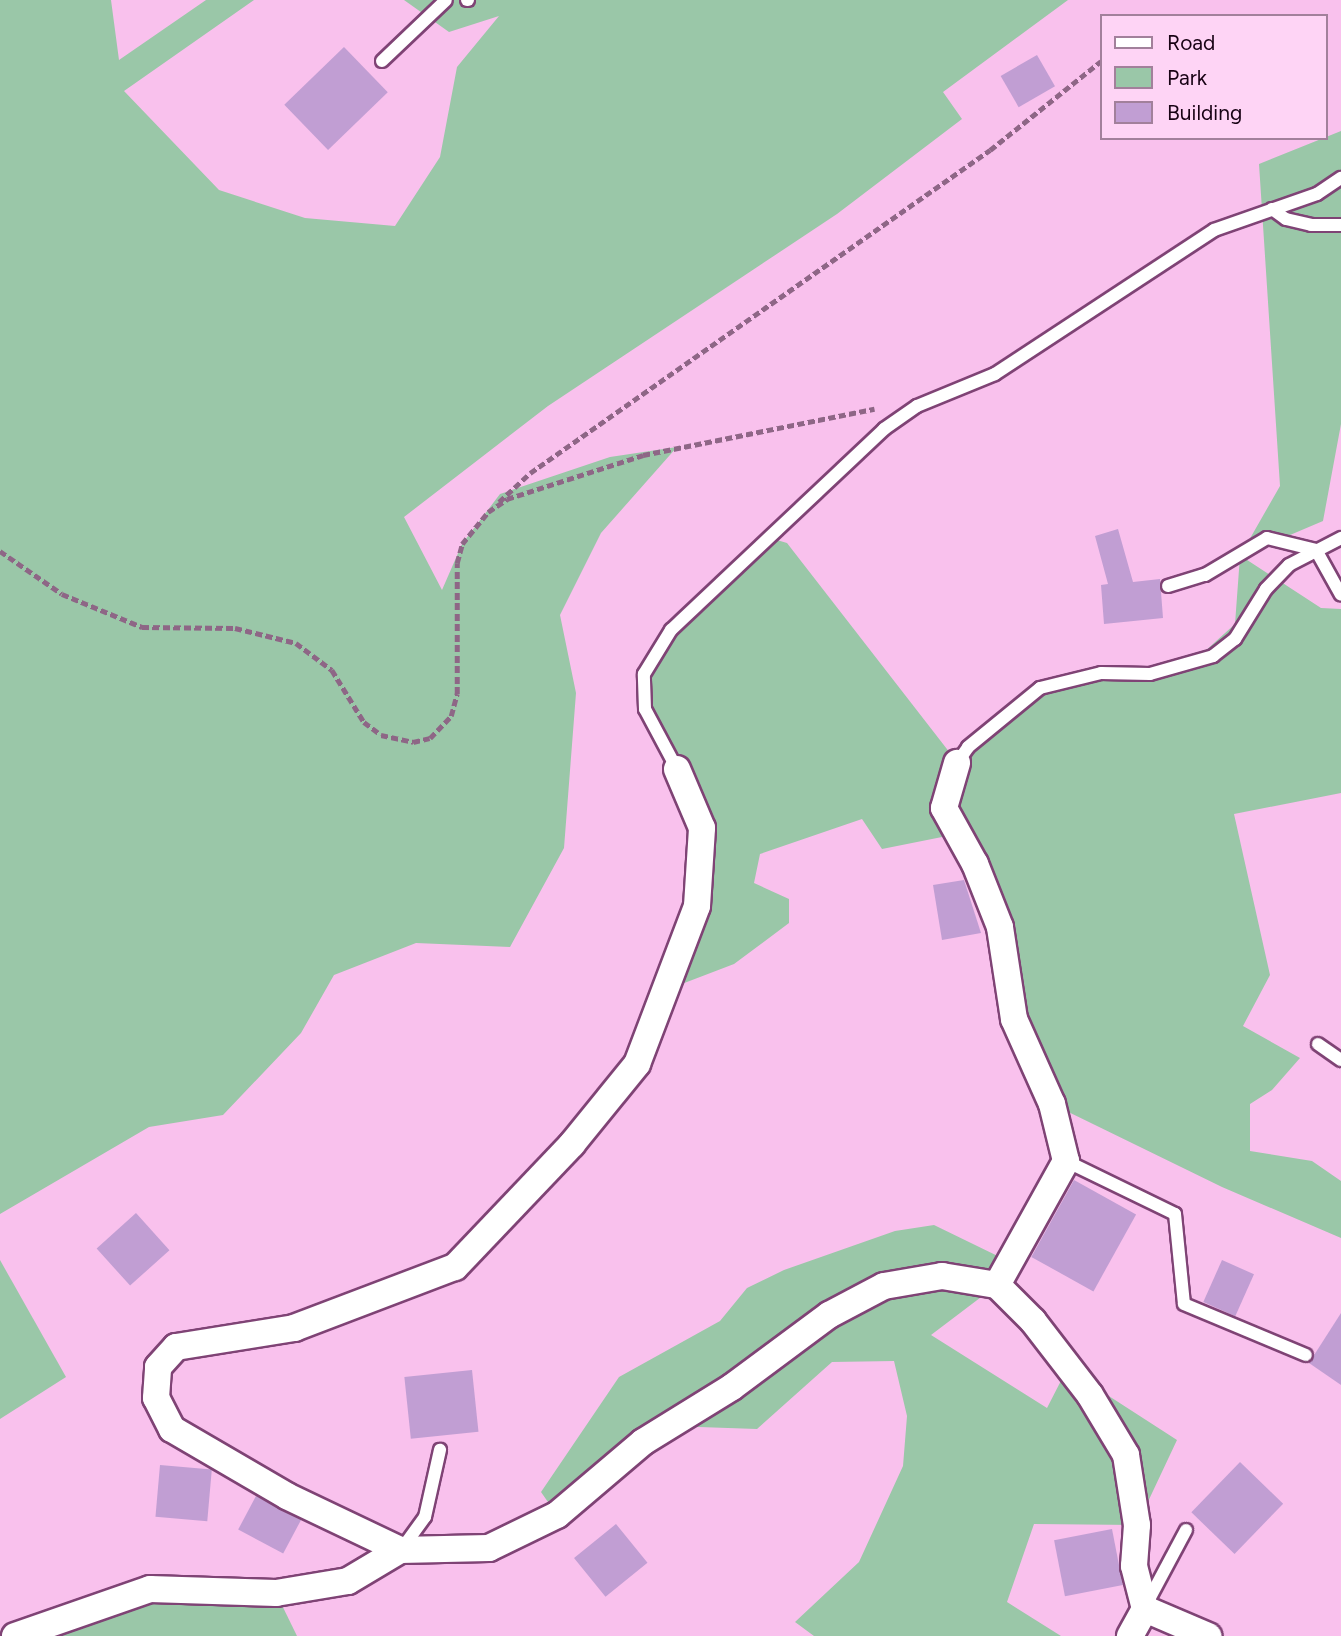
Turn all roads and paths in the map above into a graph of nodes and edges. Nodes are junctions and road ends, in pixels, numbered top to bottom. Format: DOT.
graph roads {
  1 [pos="446,0"];
  2 [pos="382,61"];
  3 [pos="1100,62"];
  4 [pos="1341,177"];
  5 [pos="1272,209"];
  6 [pos="1341,225"];
  7 [pos="917,407"];
  8 [pos="488,512"];
  9 [pos="1341,538"];
  10 [pos="1316,550"];
  11 [pos="0,551"];
  12 [pos="1168,586"];
  13 [pos="1341,595"];
  14 [pos="957,763"];
  15 [pos="677,769"];
  16 [pos="1318,1044"];
  17 [pos="1341,1060"];
  18 [pos="1066,1161"];
  19 [pos="997,1285"];
  20 [pos="1306,1355"];
  21 [pos="440,1450"];
  22 [pos="1186,1530"];
  23 [pos="400,1550"];
  24 [pos="1145,1609"];
  25 [pos="15,1636"];
  26 [pos="1130,1636"];
  27 [pos="1208,1636"];
  1 -- 2 [label="lane"];
  3 -- 8 [label="path"];
  4 -- 5 [label="lane"];
  5 -- 6 [label="lane"];
  5 -- 7 [label="lane"];
  7 -- 8 [label="path"];
  7 -- 15 [label="lane"];
  8 -- 11 [label="path"];
  9 -- 10 [label="lane"];
  10 -- 12 [label="lane"];
  10 -- 13 [label="lane"];
  10 -- 14 [label="lane"];
  14 -- 18 [label="street"];
  15 -- 23 [label="street"];
  16 -- 17 [label="lane"];
  18 -- 19 [label="street"];
  18 -- 20 [label="lane"];
  19 -- 23 [label="street"];
  19 -- 24 [label="street"];
  21 -- 23 [label="lane"];
  22 -- 24 [label="lane"];
  23 -- 25 [label="street"];
  24 -- 26 [label="street"];
  24 -- 27 [label="street"];
}
